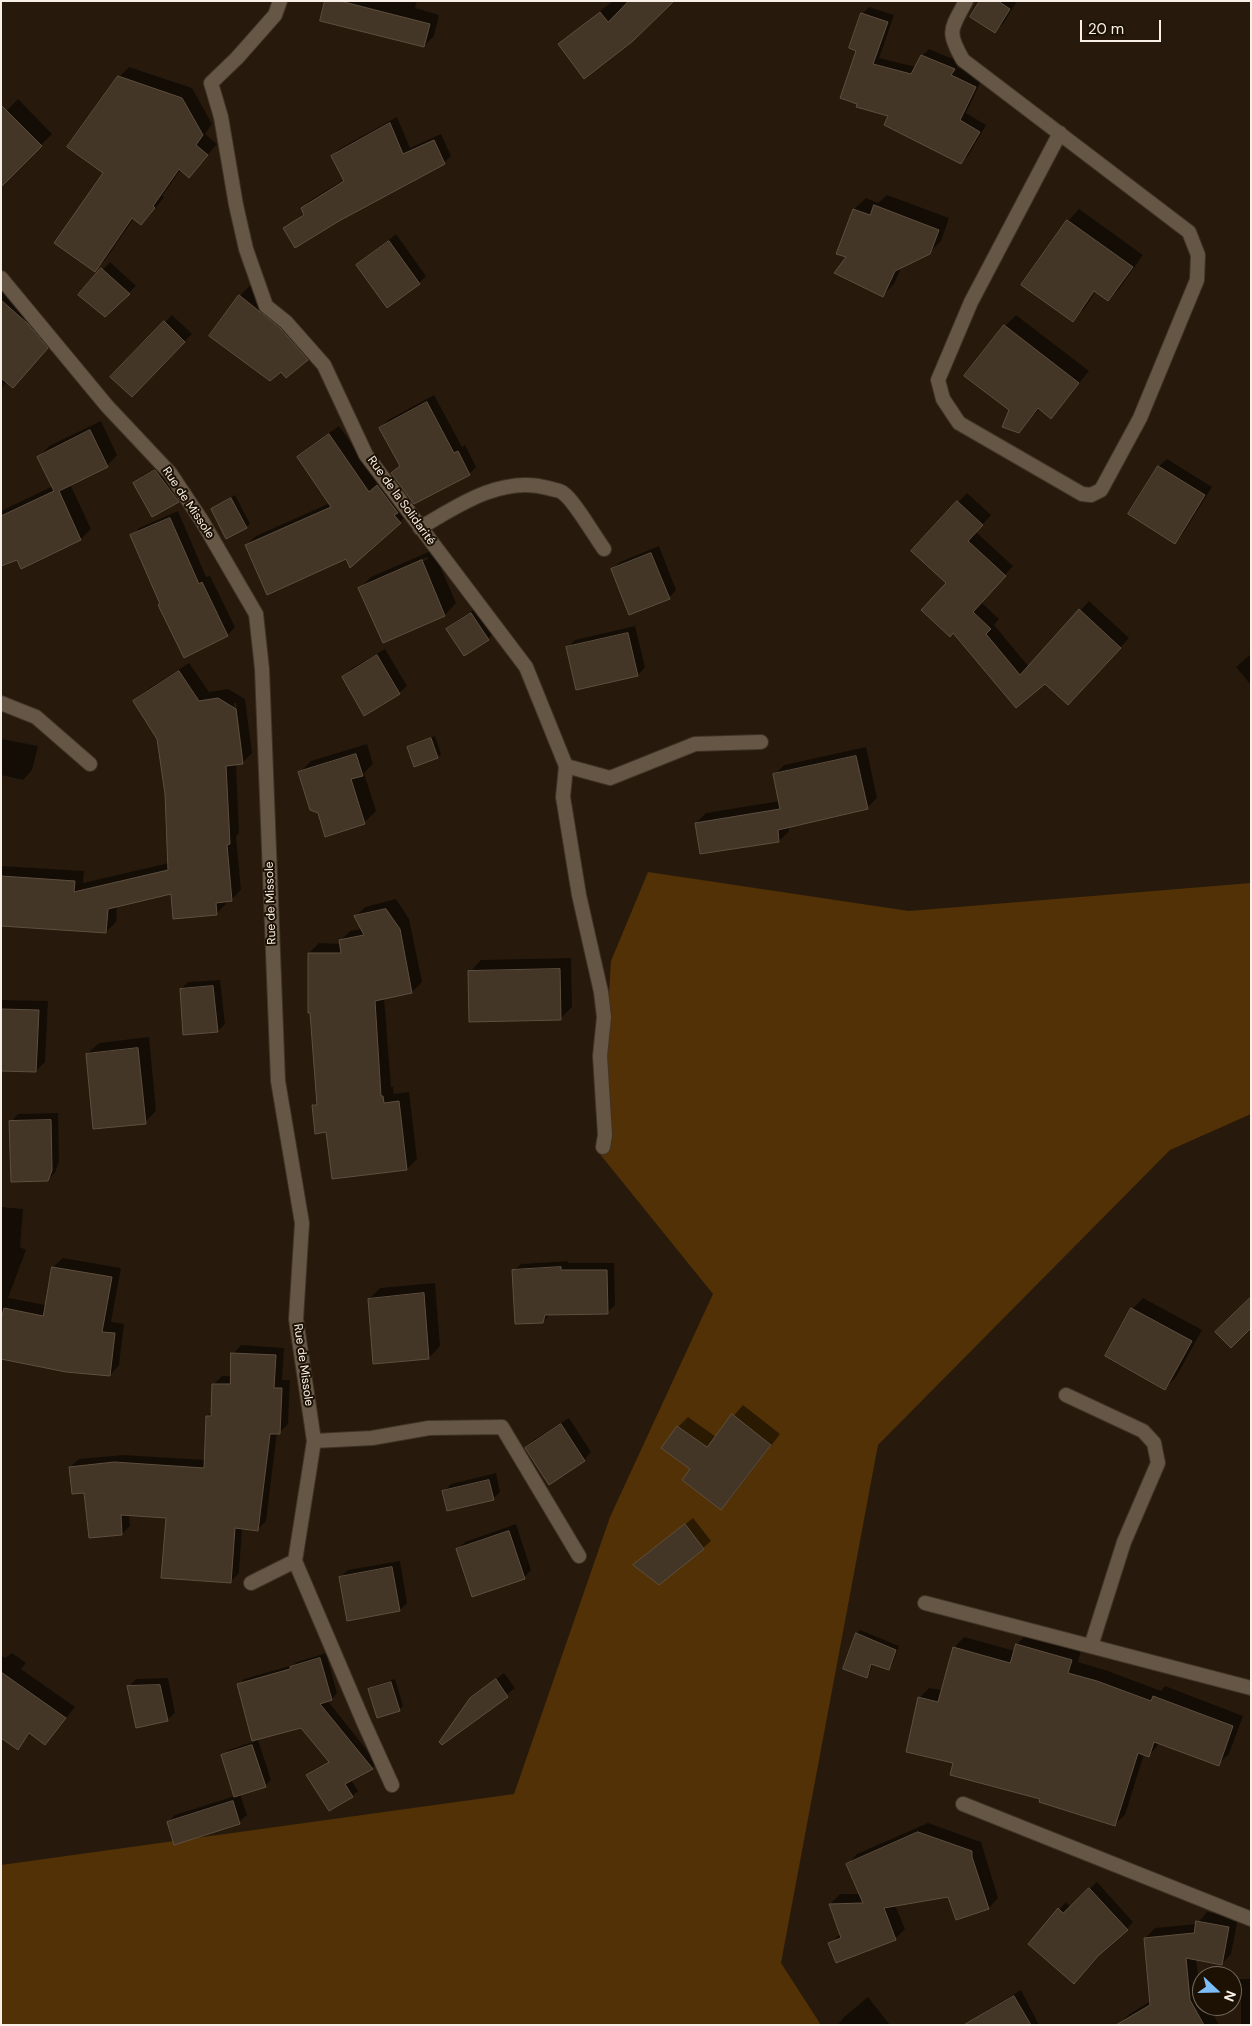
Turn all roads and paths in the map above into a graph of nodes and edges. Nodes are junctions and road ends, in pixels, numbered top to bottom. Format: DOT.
graph roads {
  1 [pos="280,1"];
  2 [pos="966,1"];
  3 [pos="1060,133"];
  4 [pos="1,278"];
  5 [pos="420,528"];
  6 [pos="604,549"];
  7 [pos="1,703"];
  8 [pos="761,742"];
  9 [pos="90,764"];
  10 [pos="566,766"];
  11 [pos="603,1147"];
  12 [pos="1066,1395"];
  13 [pos="314,1441"];
  14 [pos="579,1556"];
  15 [pos="295,1561"];
  16 [pos="251,1583"];
  17 [pos="925,1603"];
  18 [pos="1091,1646"];
  19 [pos="1251,1688"];
  20 [pos="392,1784"];
  21 [pos="963,1804"];
  22 [pos="1251,1920"];
  1 -- 5 [label="street, Rue de la Solidarité"];
  2 -- 3 [label="street"];
  3 -- 3 [label="street"];
  4 -- 13 [label="street, Rue de Missole"];
  5 -- 6 [label="street"];
  5 -- 10 [label="street, Rue de la Solidarité"];
  7 -- 9 [label="street"];
  8 -- 10 [label="street"];
  10 -- 11 [label="street"];
  12 -- 18 [label="street"];
  13 -- 14 [label="street"];
  13 -- 15 [label="street, Rue de Missole"];
  15 -- 16 [label="street"];
  15 -- 20 [label="street"];
  17 -- 18 [label="street"];
  18 -- 19 [label="street"];
  21 -- 22 [label="street"];
}
